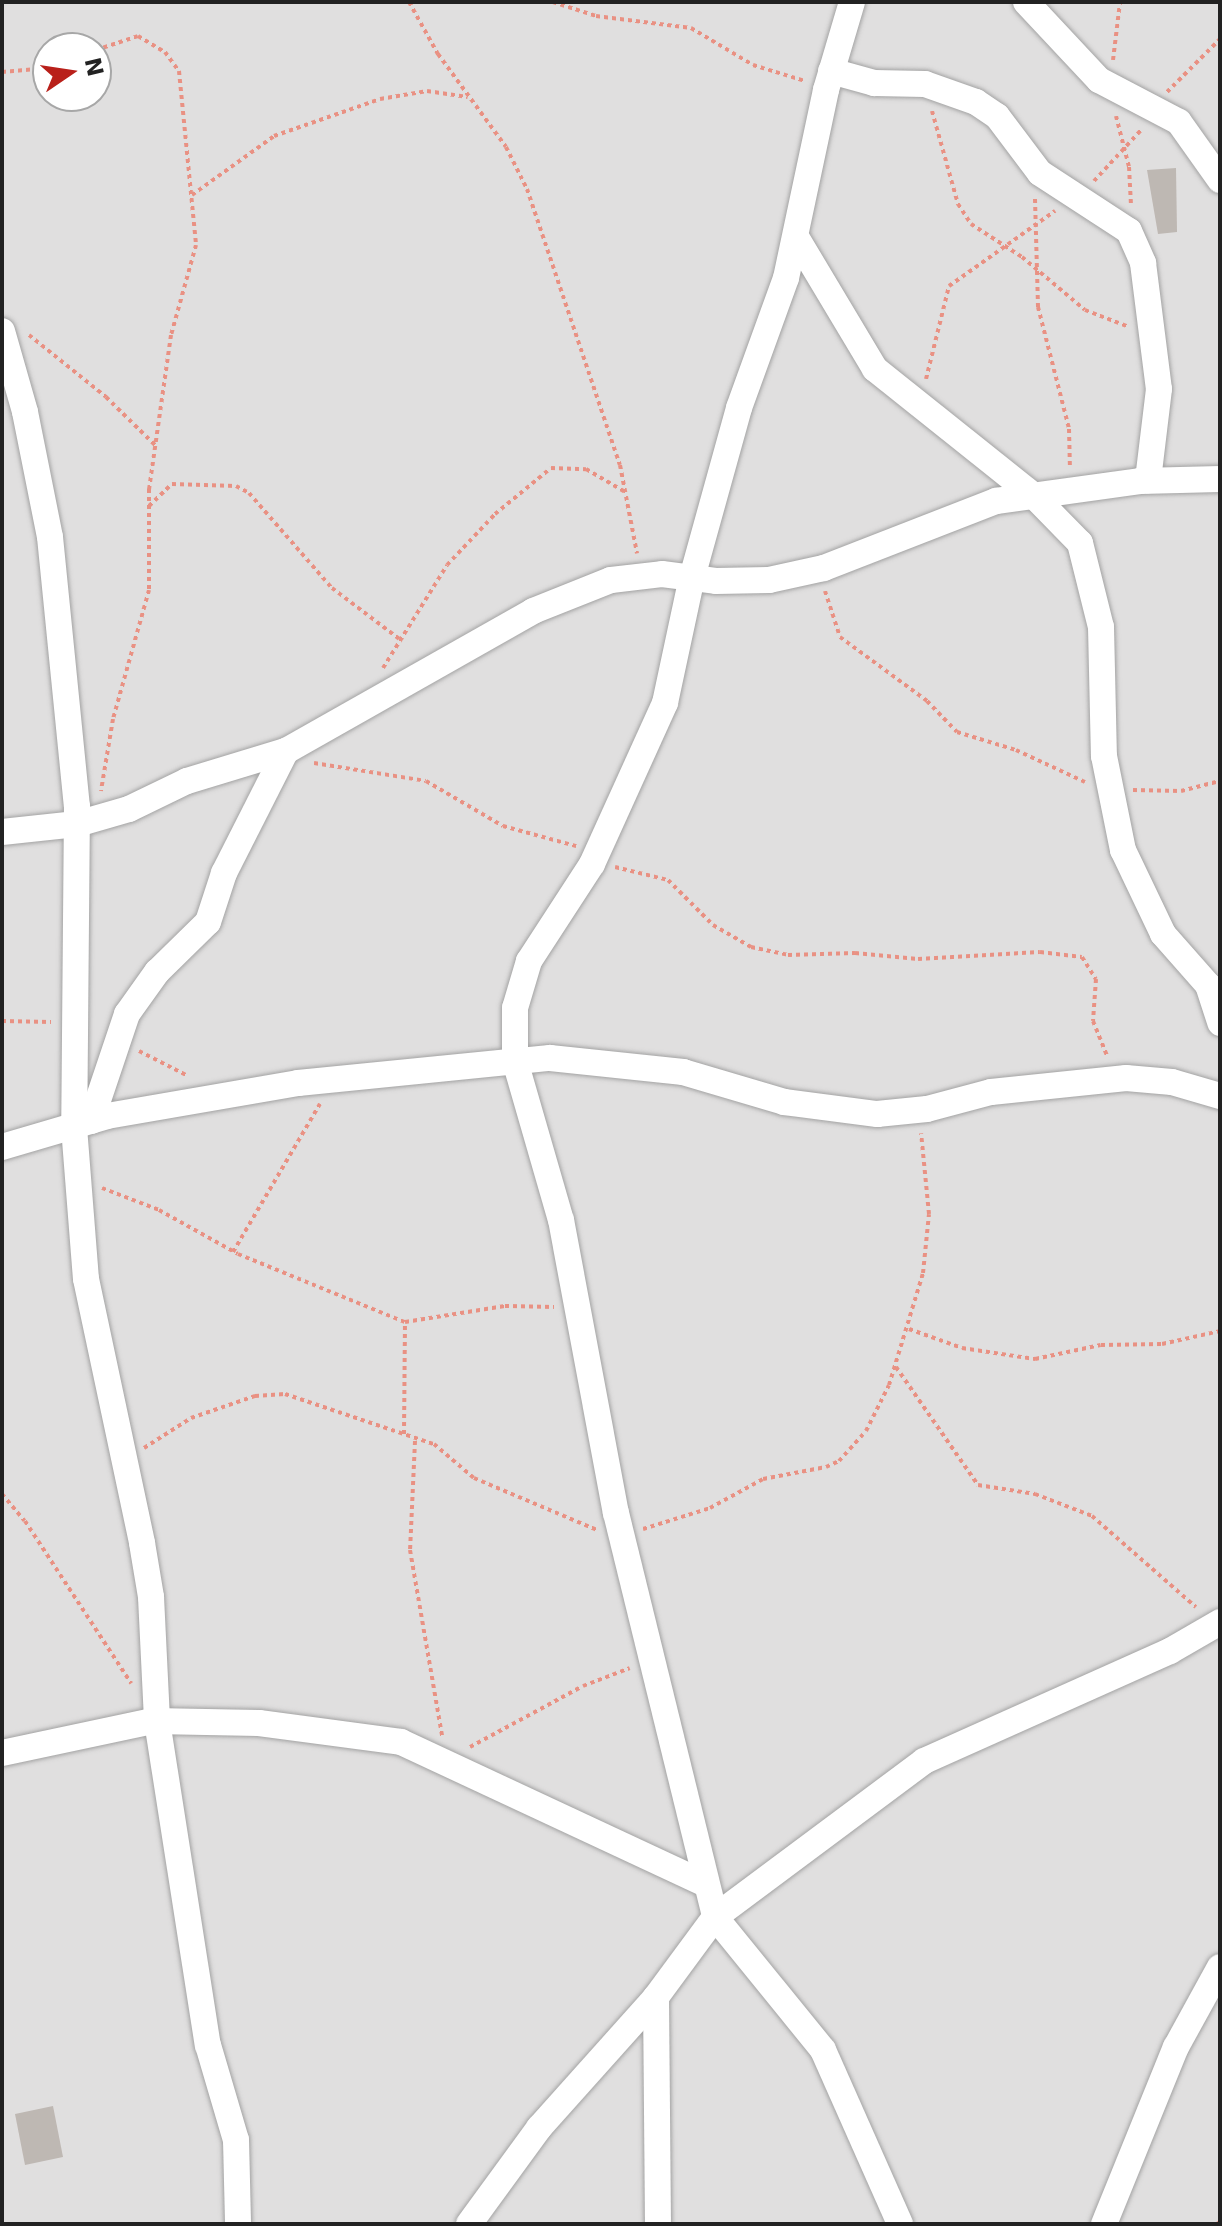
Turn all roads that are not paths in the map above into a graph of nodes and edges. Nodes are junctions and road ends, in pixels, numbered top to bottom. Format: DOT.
graph roads {
  1 [pos="852,2"];
  2 [pos="1026,2"];
  3 [pos="828,80"];
  4 [pos="1220,180"];
  5 [pos="796,237"];
  6 [pos="14,331"];
  7 [pos="1220,479"];
  8 [pos="1148,480"];
  9 [pos="1033,495"];
  10 [pos="692,577"];
  11 [pos="286,751"];
  12 [pos="84,822"];
  13 [pos="2,832"];
  14 [pos="1220,1023"];
  15 [pos="515,1061"];
  16 [pos="1220,1096"];
  17 [pos="82,1124"];
  18 [pos="2,1147"];
  19 [pos="1218,1623"];
  20 [pos="157,1721"];
  21 [pos="2,1753"];
  22 [pos="705,1884"];
  23 [pos="715,1917"];
  24 [pos="1220,1967"];
  25 [pos="656,1997"];
  26 [pos="238,2224"];
  27 [pos="469,2224"];
  28 [pos="658,2224"];
  29 [pos="900,2224"];
  30 [pos="1104,2224"];
  1 -- 3 [label="street"];
  2 -- 4 [label="street"];
  3 -- 5 [label="street"];
  3 -- 8 [label="street"];
  5 -- 9 [label="street"];
  5 -- 10 [label="street"];
  6 -- 12 [label="street"];
  7 -- 8 [label="street"];
  8 -- 9 [label="street"];
  9 -- 10 [label="street"];
  9 -- 14 [label="street"];
  10 -- 11 [label="street"];
  10 -- 15 [label="street"];
  11 -- 12 [label="street"];
  11 -- 17 [label="street"];
  12 -- 13 [label="street"];
  12 -- 17 [label="street"];
  15 -- 16 [label="street"];
  15 -- 17 [label="street"];
  15 -- 22 [label="street"];
  17 -- 18 [label="street"];
  17 -- 20 [label="street"];
  19 -- 23 [label="street"];
  20 -- 21 [label="street"];
  20 -- 22 [label="street"];
  20 -- 26 [label="street"];
  22 -- 23 [label="street"];
  23 -- 25 [label="street"];
  23 -- 29 [label="street"];
  24 -- 30 [label="street"];
  25 -- 27 [label="street"];
  25 -- 28 [label="street"];
}
